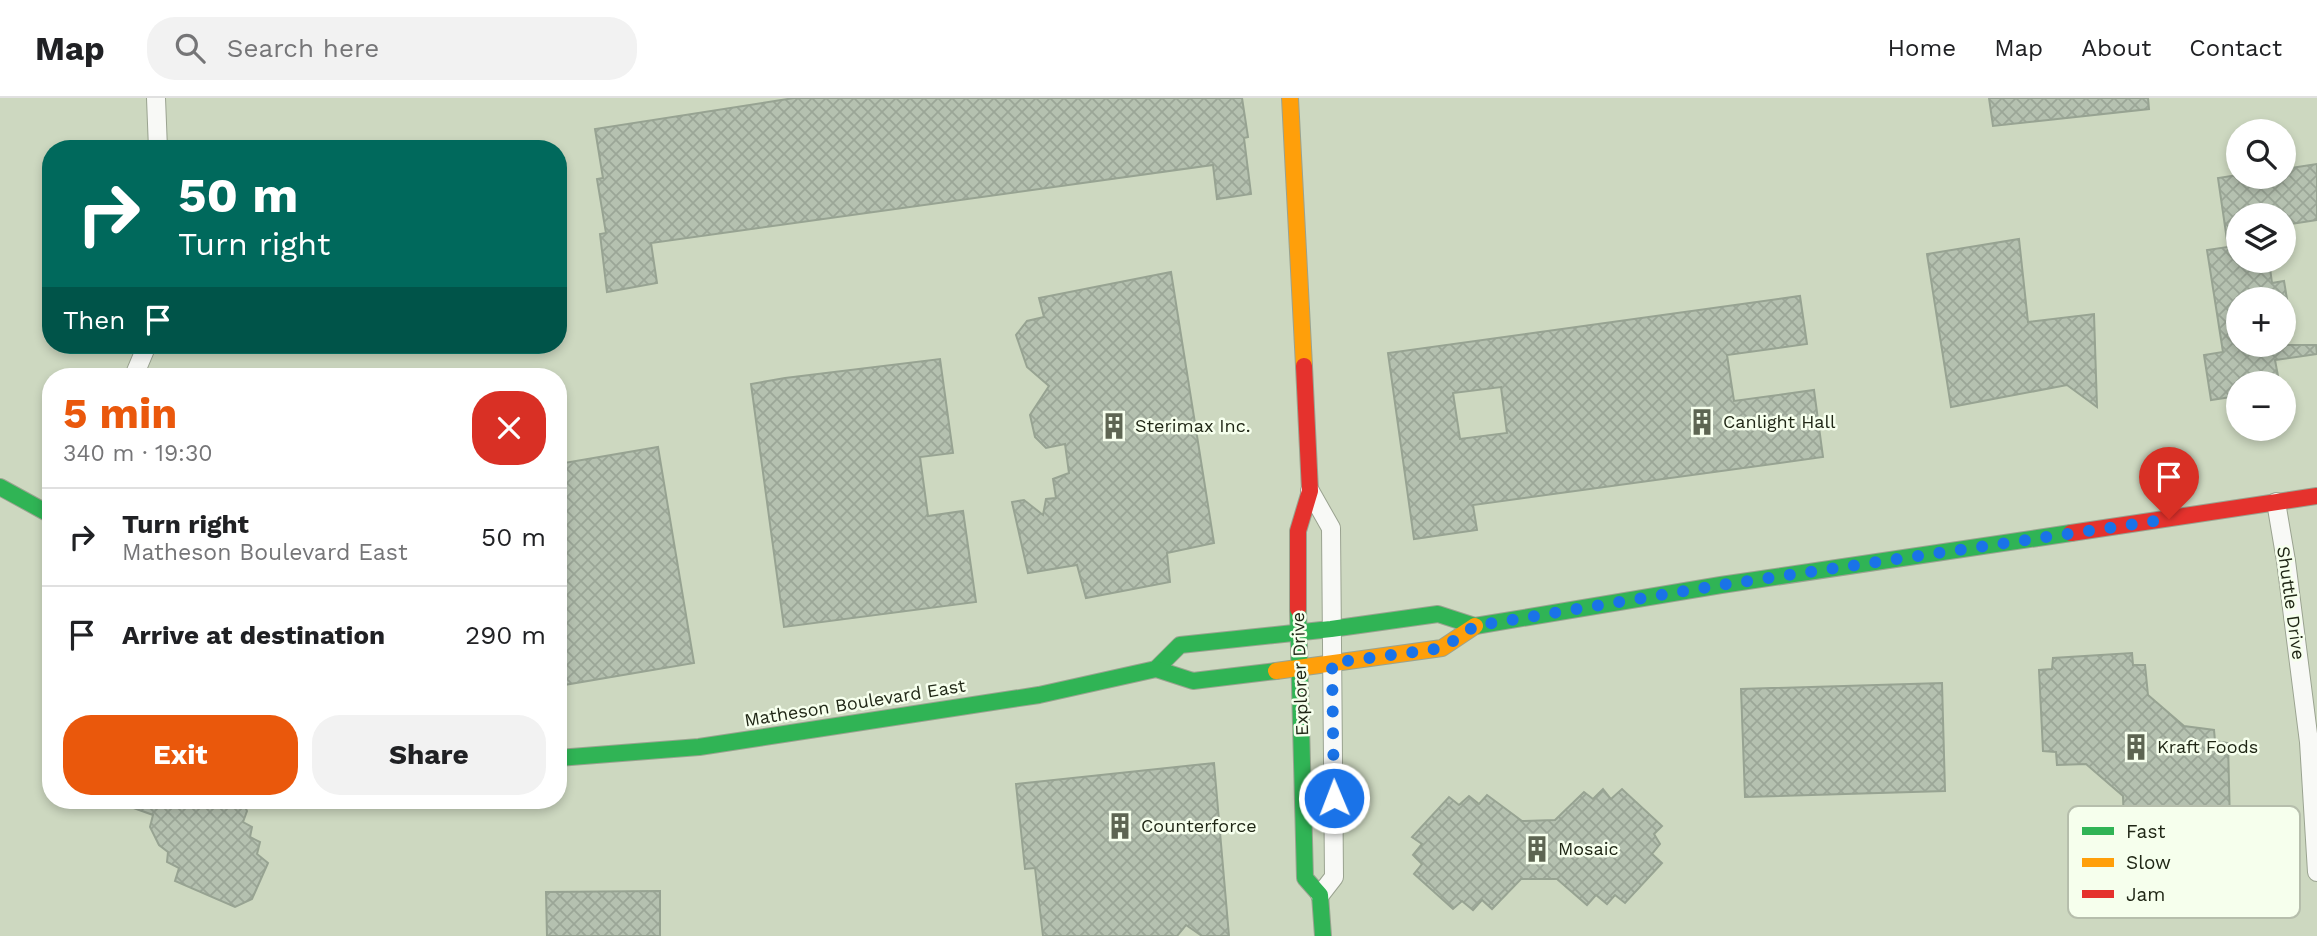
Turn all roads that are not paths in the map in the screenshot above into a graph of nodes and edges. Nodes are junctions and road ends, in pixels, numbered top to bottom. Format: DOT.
graph roads {
  1 [pos="156,98"];
  2 [pos="1290,98"];
  3 [pos="158,140"];
  4 [pos="0,487"];
  5 [pos="1310,491"];
  6 [pos="2317,496"];
  7 [pos="2276,502"];
  8 [pos="42,508"];
  9 [pos="1475,626"];
  10 [pos="1331,629"];
  11 [pos="1298,632"];
  12 [pos="1332,663"];
  13 [pos="1300,667"];
  14 [pos="1156,669"];
  15 [pos="567,757"];
  16 [pos="2317,872"];
  17 [pos="1320,895"];
  18 [pos="1323,936"];
  1 -- 3 [label="street"];
  2 -- 5 [label="street, Explorer Drive"];
  4 -- 8 [label="street"];
  5 -- 10 [label="street, Explorer Drive"];
  5 -- 11 [label="street, Explorer Drive"];
  6 -- 7 [label="street"];
  7 -- 9 [label="street"];
  7 -- 16 [label="street, Shuttle Drive"];
  9 -- 10 [label="street"];
  9 -- 12 [label="street"];
  10 -- 11 [label="street"];
  10 -- 12 [label="street, Explorer Drive"];
  11 -- 13 [label="street, Explorer Drive"];
  11 -- 14 [label="street"];
  12 -- 13 [label="street"];
  12 -- 17 [label="street, Explorer Drive"];
  13 -- 14 [label="street"];
  13 -- 17 [label="street, Explorer Drive"];
  14 -- 15 [label="street, Matheson Boulevard East"];
  17 -- 18 [label="street, Explorer Drive"];
}
